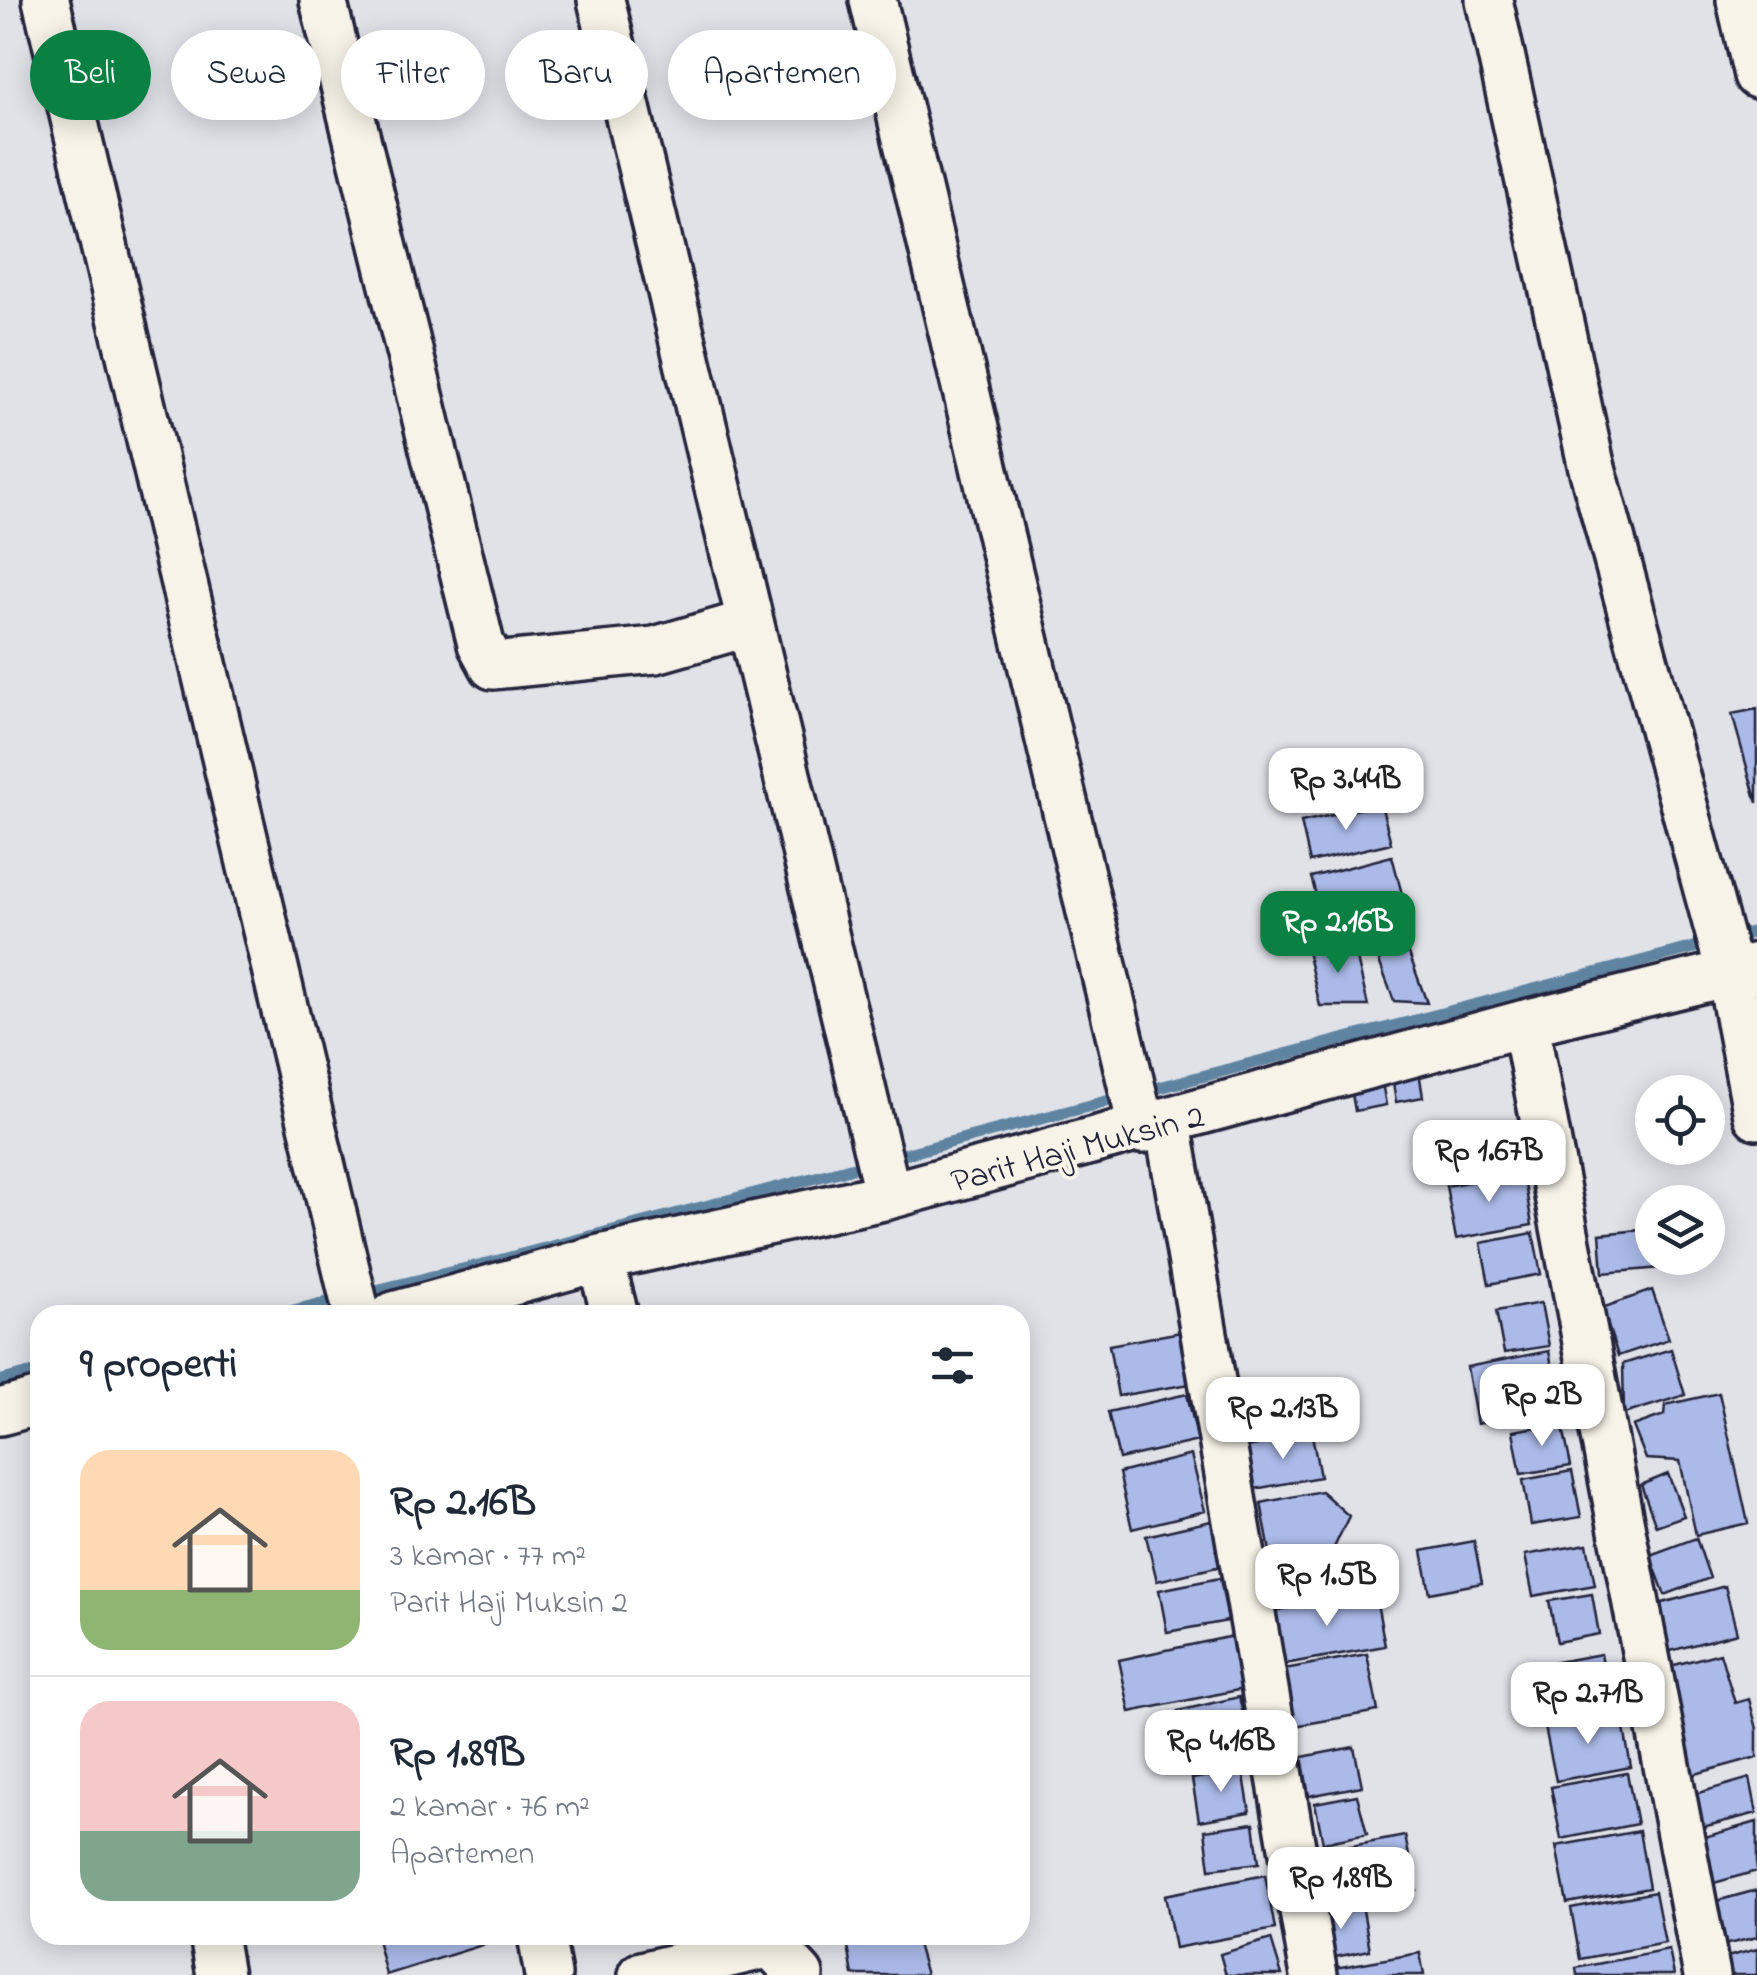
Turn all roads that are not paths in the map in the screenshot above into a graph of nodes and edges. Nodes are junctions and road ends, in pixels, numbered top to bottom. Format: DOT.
graph roads {
  1 [pos="46,0"];
  2 [pos="323,0"];
  3 [pos="601,0"];
  4 [pos="873,0"];
  5 [pos="1489,0"];
  6 [pos="1740,0"];
  7 [pos="1757,75"];
  8 [pos="749,623"];
  9 [pos="1744,970"];
  10 [pos="1525,1024"];
  11 [pos="1757,1116"];
  12 [pos="1155,1127"];
  13 [pos="888,1196"];
  14 [pos="600,1258"];
  15 [pos="355,1305"];
  16 [pos="441,1305"];
  17 [pos="612,1305"];
  18 [pos="30,1404"];
  19 [pos="0,1412"];
  20 [pos="214,1945"];
  21 [pos="543,1945"];
  22 [pos="780,1952"];
  23 [pos="220,1975"];
  24 [pos="548,1975"];
  25 [pos="642,1975"];
  26 [pos="1314,1975"];
  27 [pos="1707,1975"];
  1 -- 15 [label="street"];
  2 -- 8 [label="street"];
  3 -- 8 [label="street"];
  4 -- 12 [label="street"];
  5 -- 9 [label="street"];
  6 -- 7 [label="street"];
  8 -- 13 [label="street"];
  9 -- 10 [label="street, Parit Haji Muksin 2"];
  9 -- 11 [label="street"];
  10 -- 12 [label="street, Parit Haji Muksin 2"];
  10 -- 27 [label="street"];
  12 -- 13 [label="street, Parit Haji Muksin 2"];
  12 -- 26 [label="street"];
  13 -- 14 [label="street, Parit Haji Muksin 2"];
  14 -- 16 [label="street, Parit Haji Muksin 2"];
  14 -- 17 [label="street"];
  18 -- 19 [label="street"];
  20 -- 23 [label="street"];
  21 -- 24 [label="street"];
  22 -- 25 [label="street"];
}
